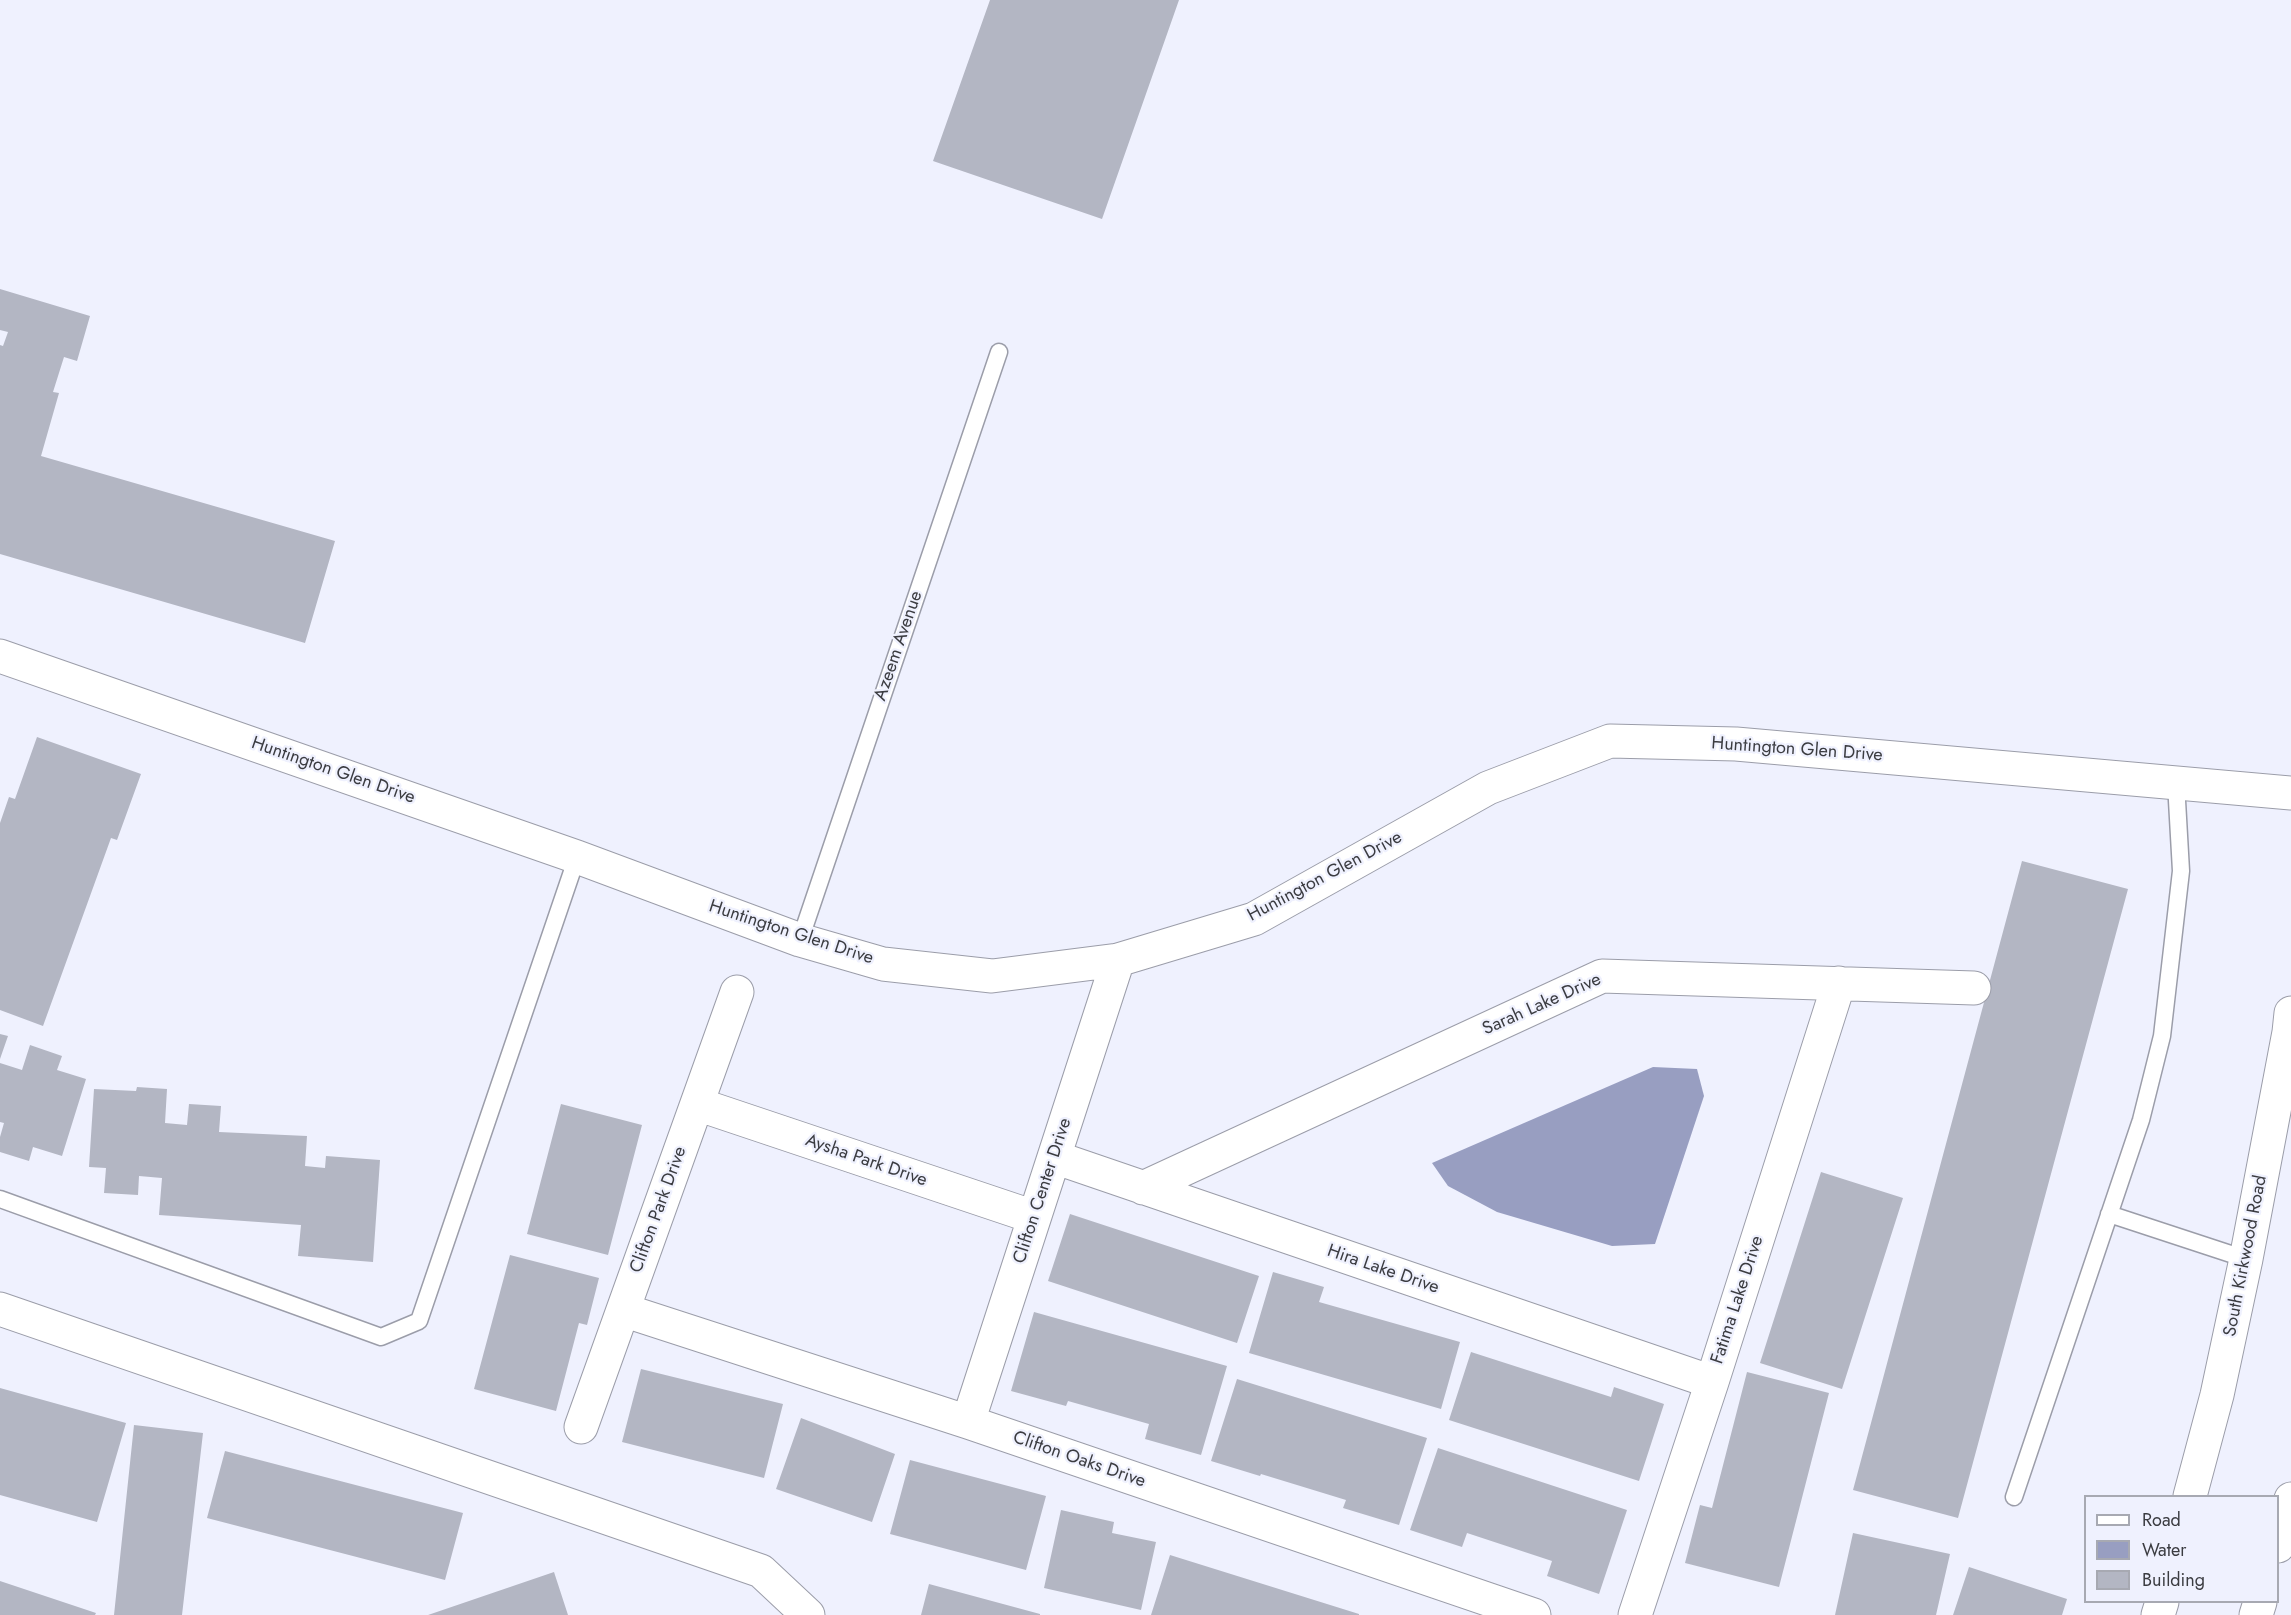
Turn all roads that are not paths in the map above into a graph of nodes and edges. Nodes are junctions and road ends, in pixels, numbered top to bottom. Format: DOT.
graph roads {
  1 [pos="999,352"];
  2 [pos="0,656"];
  3 [pos="2176,783"];
  4 [pos="2291,793"];
  5 [pos="577,857"];
  6 [pos="800,940"];
  7 [pos="1118,960"];
  8 [pos="1839,983"];
  9 [pos="1974,988"];
  10 [pos="737,993"];
  11 [pos="2291,1012"];
  12 [pos="697,1104"];
  13 [pos="1054,1157"];
  14 [pos="1143,1188"];
  15 [pos="0,1199"];
  16 [pos="2109,1214"];
  17 [pos="1034,1217"];
  18 [pos="2246,1259"];
  19 [pos="0,1309"];
  20 [pos="623,1310"];
  21 [pos="1712,1382"];
  22 [pos="968,1422"];
  23 [pos="581,1427"];
  24 [pos="2191,1495"];
  25 [pos="2014,1497"];
  26 [pos="2291,1499"];
  27 [pos="2279,1538"];
  28 [pos="808,1615"];
  29 [pos="1534,1615"];
  30 [pos="1635,1615"];
  1 -- 6 [label="lane, Azeem Avenue"];
  2 -- 5 [label="street, Huntington Glen Drive"];
  3 -- 4 [label="street, Huntington Glen Drive"];
  3 -- 7 [label="street, Huntington Glen Drive"];
  3 -- 16 [label="lane"];
  5 -- 6 [label="street, Huntington Glen Drive"];
  5 -- 15 [label="lane"];
  6 -- 7 [label="street, Huntington Glen Drive"];
  7 -- 13 [label="street, Clifton Center Drive"];
  8 -- 9 [label="street, Sarah Lake Drive"];
  8 -- 14 [label="street, Sarah Lake Drive"];
  8 -- 21 [label="street, Fatima Lake Drive"];
  10 -- 12 [label="street, Clifton Park Drive"];
  11 -- 18 [label="street, South Kirkwood Road"];
  12 -- 17 [label="street, Aysha Park Drive"];
  12 -- 20 [label="street, Clifton Park Drive"];
  13 -- 14 [label="street, Hira Lake Drive"];
  13 -- 17 [label="street, Clifton Center Drive"];
  14 -- 21 [label="street, Hira Lake Drive"];
  16 -- 18 [label="lane"];
  16 -- 25 [label="lane"];
  17 -- 22 [label="street, Clifton Center Drive"];
  18 -- 24 [label="street, South Kirkwood Road"];
  19 -- 28 [label="street"];
  20 -- 22 [label="street, Clifton Oaks Drive"];
  20 -- 23 [label="street, Clifton Park Drive"];
  21 -- 30 [label="street, Fatima Lake Drive"];
  22 -- 29 [label="street, Clifton Oaks Drive"];
  26 -- 27 [label="street"];
}
